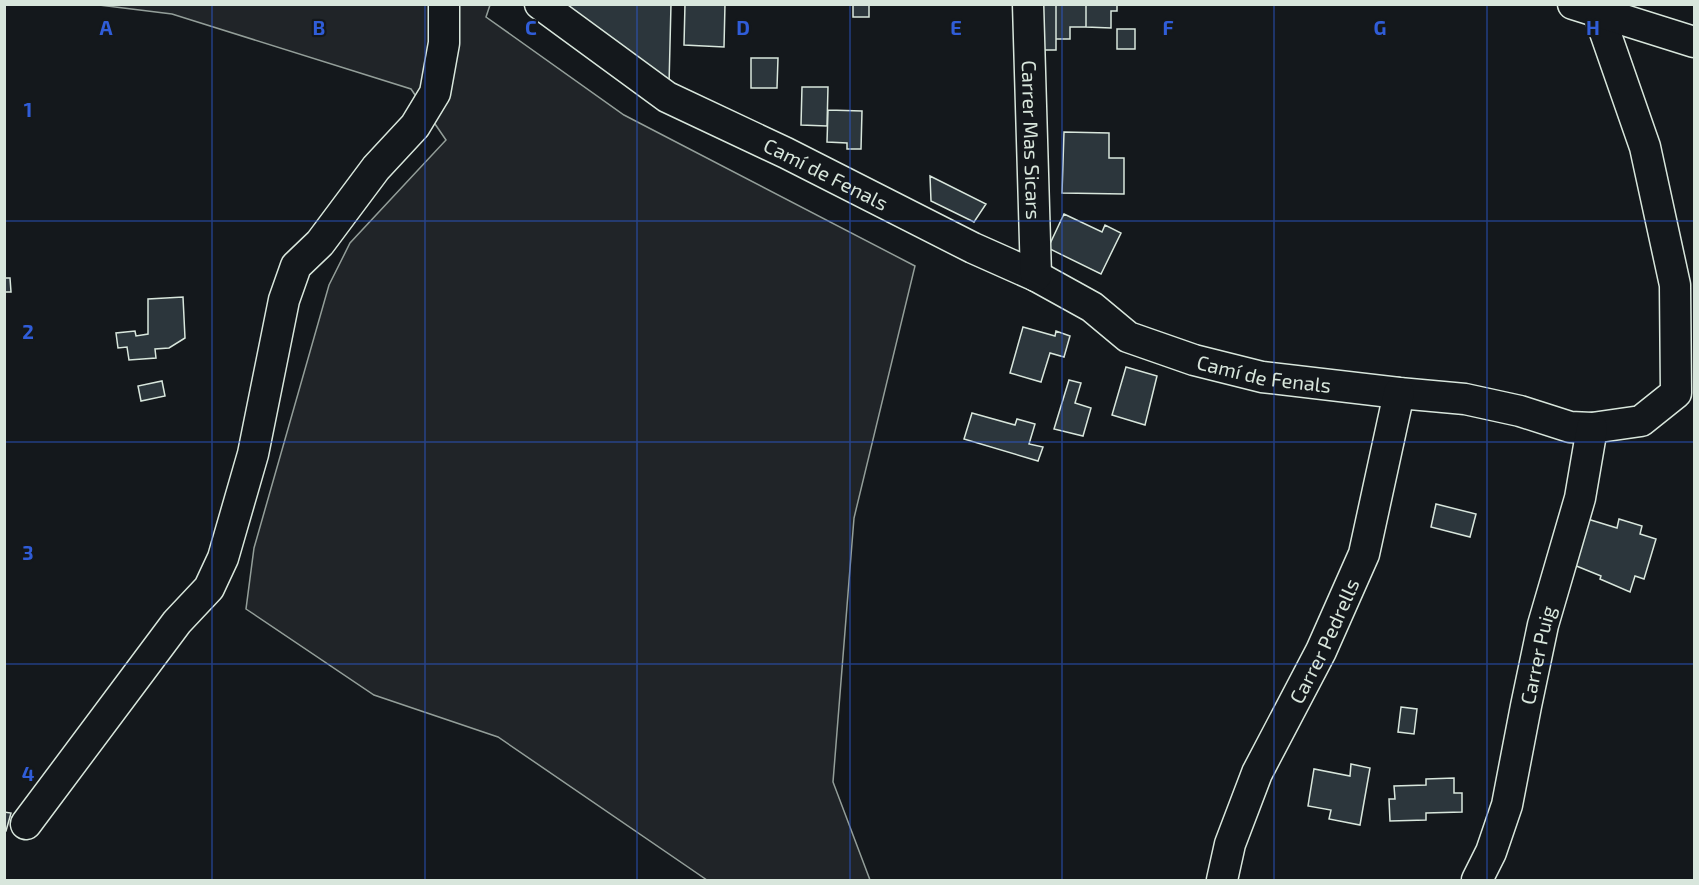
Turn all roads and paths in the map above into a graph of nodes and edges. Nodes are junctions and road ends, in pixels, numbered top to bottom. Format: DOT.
graph roads {
  1 [pos="444,4"];
  2 [pos="540,4"];
  3 [pos="1028,4"];
  4 [pos="1586,8"];
  5 [pos="1695,42"];
  6 [pos="1036,276"];
  7 [pos="1399,393"];
  8 [pos="1592,428"];
  9 [pos="26,824"];
  10 [pos="1222,880"];
  11 [pos="1477,880"];
  1 -- 9 [label="street"];
  2 -- 6 [label="street, Camí de Fenals"];
  3 -- 6 [label="street, Carrer Mas Sicars"];
  4 -- 5 [label="street"];
  4 -- 8 [label="street, Camí de Fenals"];
  6 -- 7 [label="street, Camí de Fenals"];
  7 -- 8 [label="street, Camí de Fenals"];
  7 -- 10 [label="street, Carrer Pedrells"];
  8 -- 11 [label="street, Carrer Puig"];
}
